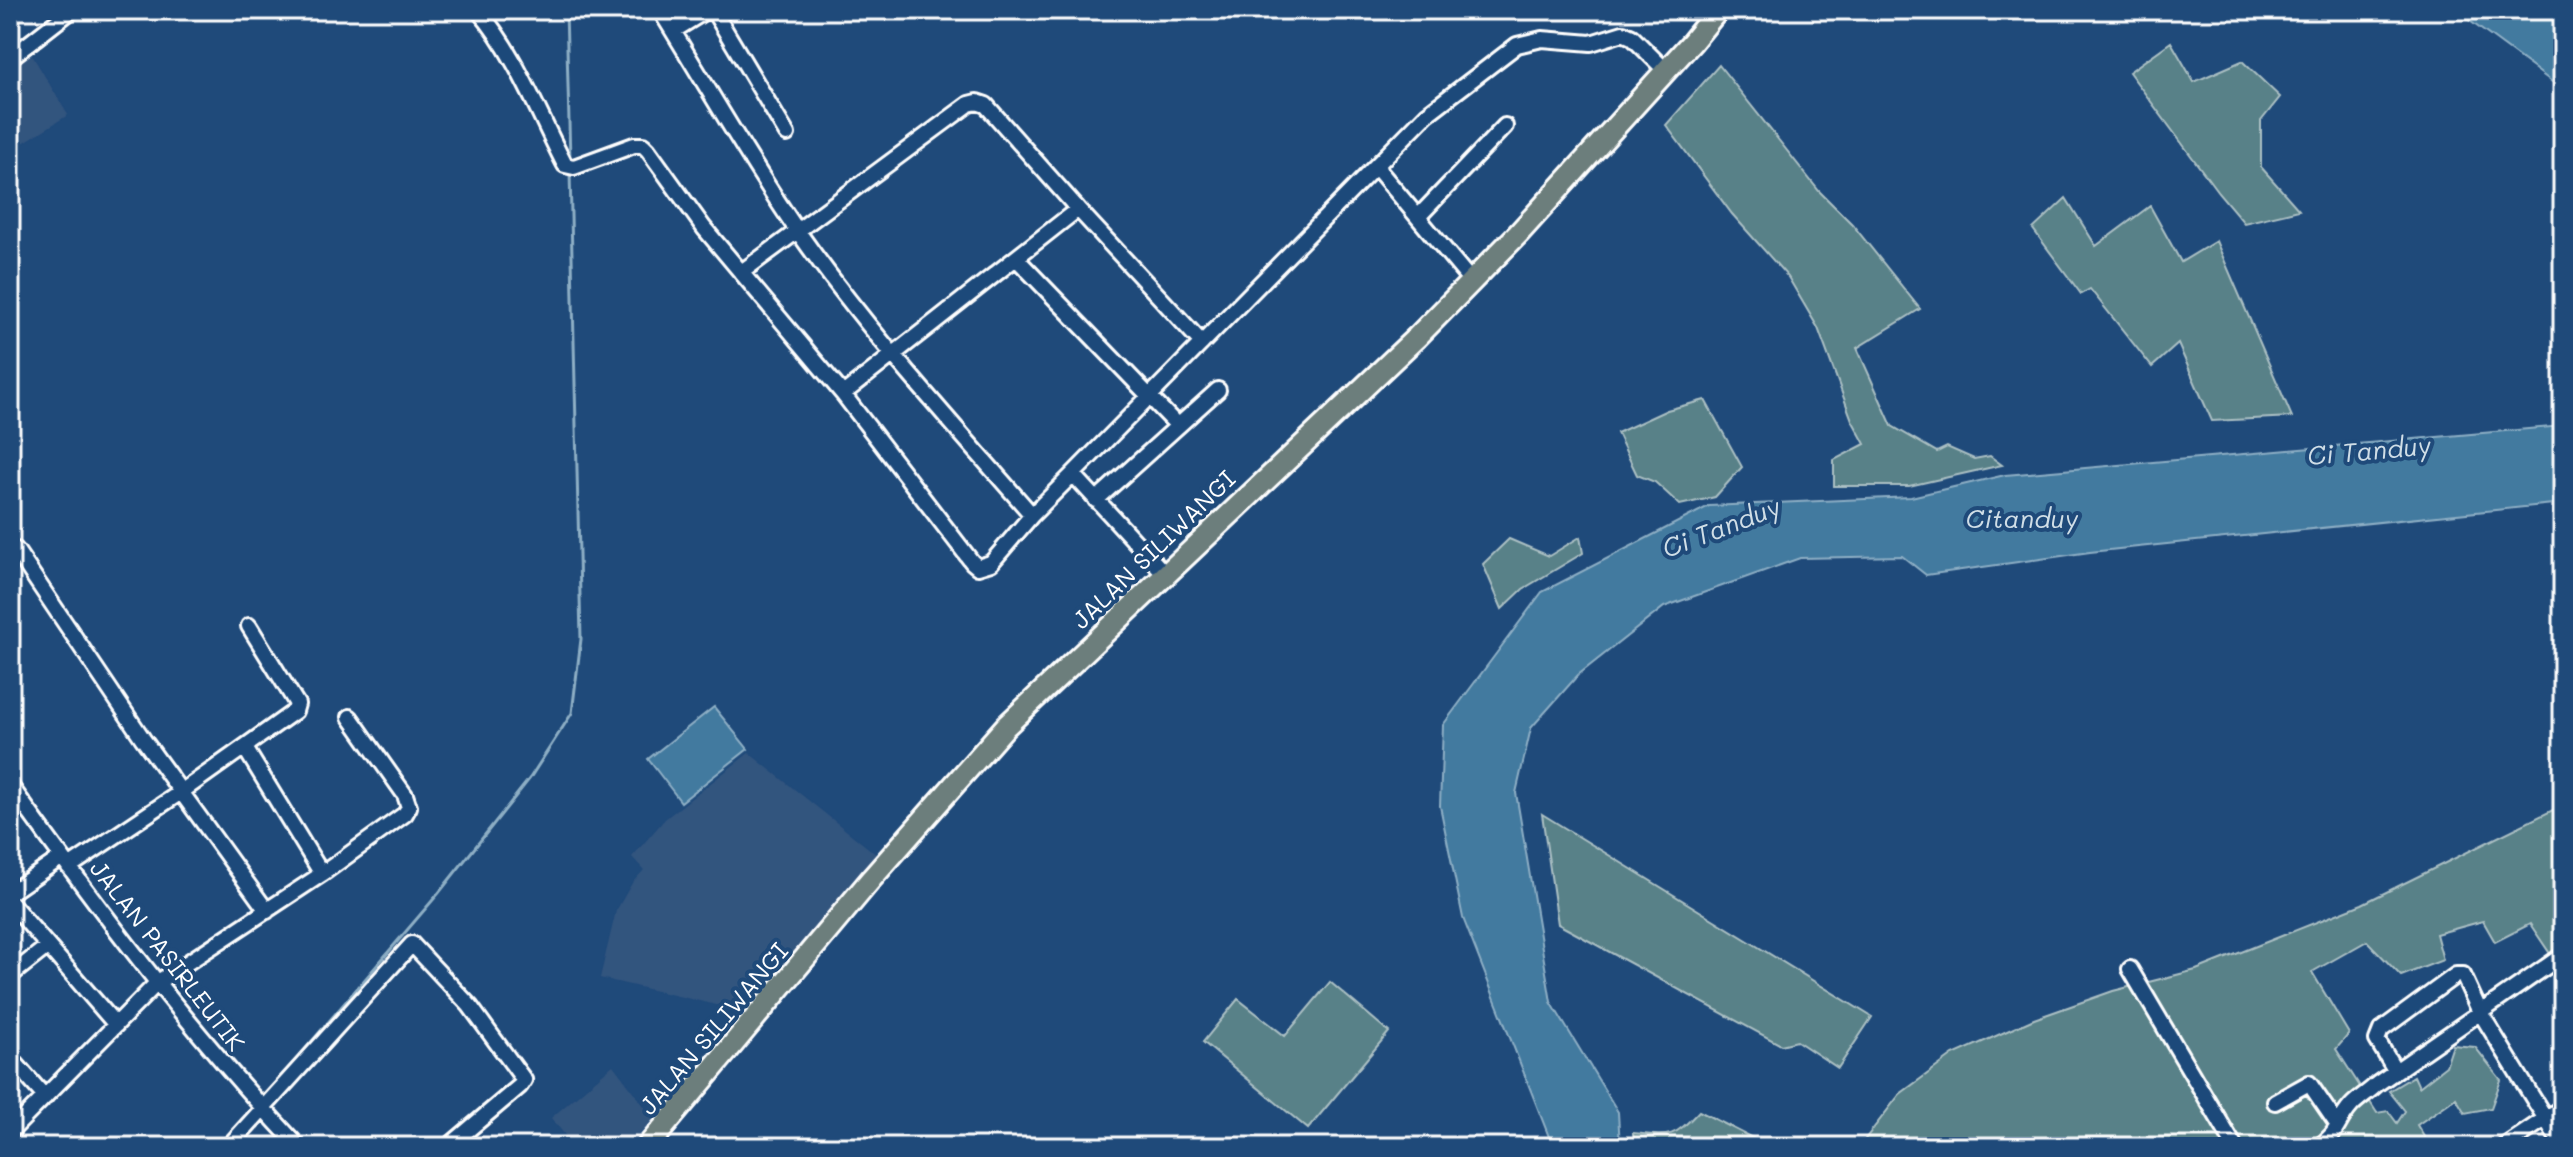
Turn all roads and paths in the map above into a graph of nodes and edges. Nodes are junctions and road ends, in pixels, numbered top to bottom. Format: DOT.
graph roads {
  1 [pos="72,10"];
  2 [pos="478,10"];
  3 [pos="660,10"];
  4 [pos="707,10"];
  5 [pos="713,10"];
  6 [pos="1718,10"];
  7 [pos="673,31"];
  8 [pos="10,58"];
  9 [pos="1665,70"];
  10 [pos="1505,126"];
  11 [pos="787,134"];
  12 [pos="1376,167"];
  13 [pos="1078,209"];
  14 [pos="1418,217"];
  15 [pos="797,231"];
  16 [pos="1016,258"];
  17 [pos="743,271"];
  18 [pos="1471,281"];
  19 [pos="1202,343"];
  20 [pos="891,354"];
  21 [pos="1218,390"];
  22 [pos="843,394"];
  23 [pos="1147,396"];
  24 [pos="1177,425"];
  25 [pos="1073,474"];
  26 [pos="1096,500"];
  27 [pos="1032,515"];
  28 [pos="10,548"];
  29 [pos="1165,574"];
  30 [pos="249,626"];
  31 [pos="350,717"];
  32 [pos="245,748"];
  33 [pos="10,785"];
  34 [pos="181,792"];
  35 [pos="66,862"];
  36 [pos="322,874"];
  37 [pos="10,893"];
  38 [pos="10,902"];
  39 [pos="267,911"];
  40 [pos="48,946"];
  41 [pos="2563,955"];
  42 [pos="2130,969"];
  43 [pos="10,976"];
  44 [pos="158,982"];
  45 [pos="2480,1012"];
  46 [pos="116,1025"];
  47 [pos="10,1057"];
  48 [pos="2395,1070"];
  49 [pos="45,1097"];
  50 [pos="2275,1102"];
  51 [pos="258,1103"];
  52 [pos="2563,1107"];
  53 [pos="2545,1119"];
  54 [pos="2337,1124"];
  55 [pos="10,1132"];
  56 [pos="228,1147"];
  57 [pos="299,1147"];
  58 [pos="448,1147"];
  59 [pos="647,1147"];
  60 [pos="2235,1147"];
  61 [pos="2318,1147"];
  62 [pos="2503,1147"];
  63 [pos="2563,1147"];
  1 -- 8 [label="street"];
  2 -- 17 [label="street"];
  3 -- 7 [label="street"];
  4 -- 7 [label="street"];
  5 -- 11 [label="street"];
  6 -- 9 [label="highway, JALAN SILIWANGI"];
  7 -- 15 [label="street"];
  9 -- 12 [label="street"];
  9 -- 18 [label="highway, JALAN SILIWANGI"];
  10 -- 14 [label="street"];
  12 -- 14 [label="street"];
  12 -- 19 [label="street"];
  13 -- 15 [label="street"];
  13 -- 16 [label="street"];
  13 -- 19 [label="street"];
  14 -- 18 [label="street"];
  15 -- 17 [label="street"];
  15 -- 20 [label="street"];
  16 -- 20 [label="street"];
  16 -- 23 [label="street"];
  17 -- 22 [label="street"];
  18 -- 29 [label="highway, JALAN SILIWANGI"];
  19 -- 23 [label="street"];
  20 -- 22 [label="street"];
  20 -- 27 [label="street"];
  21 -- 24 [label="street"];
  22 -- 27 [label="street"];
  23 -- 24 [label="street"];
  23 -- 25 [label="street"];
  24 -- 26 [label="street"];
  25 -- 26 [label="street"];
  25 -- 27 [label="street"];
  26 -- 29 [label="street"];
  28 -- 34 [label="street"];
  29 -- 59 [label="highway, JALAN SILIWANGI"];
  30 -- 32 [label="street"];
  31 -- 36 [label="street"];
  32 -- 34 [label="street"];
  32 -- 36 [label="street"];
  33 -- 35 [label="street, JALAN PASIRLEUTIK"];
  34 -- 35 [label="street"];
  34 -- 39 [label="street"];
  35 -- 37 [label="street"];
  35 -- 44 [label="street, JALAN PASIRLEUTIK"];
  36 -- 39 [label="street"];
  38 -- 40 [label="street"];
  39 -- 44 [label="street"];
  40 -- 43 [label="street"];
  40 -- 46 [label="street"];
  41 -- 45 [label="street"];
  42 -- 60 [label="street"];
  44 -- 46 [label="street"];
  44 -- 51 [label="street, JALAN PASIRLEUTIK"];
  45 -- 48 [label="street"];
  45 -- 48 [label="street"];
  45 -- 53 [label="street"];
  46 -- 49 [label="street"];
  47 -- 49 [label="street"];
  48 -- 54 [label="street"];
  49 -- 55 [label="street"];
  50 -- 54 [label="street"];
  51 -- 56 [label="street"];
  51 -- 57 [label="street, JALAN PASIRLEUTIK"];
  51 -- 58 [label="street"];
  52 -- 53 [label="street"];
  53 -- 62 [label="street"];
  53 -- 63 [label="street"];
  54 -- 61 [label="street"];
}
